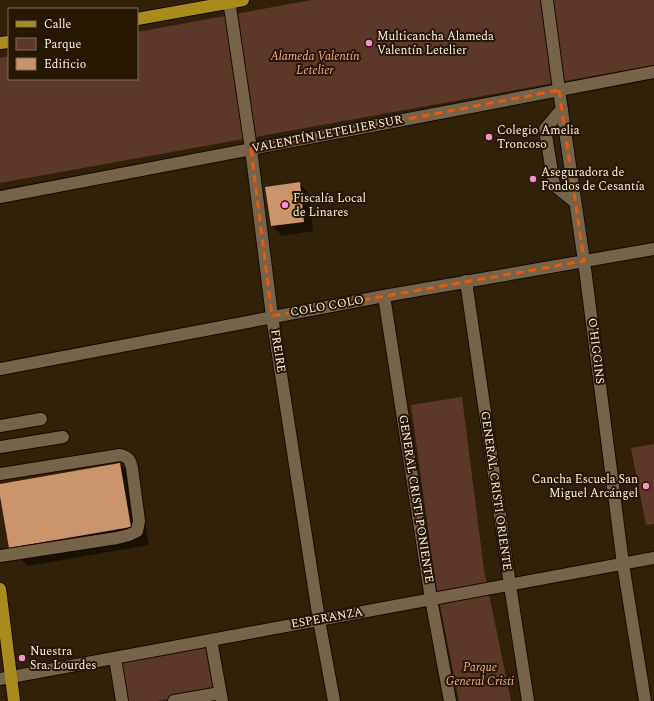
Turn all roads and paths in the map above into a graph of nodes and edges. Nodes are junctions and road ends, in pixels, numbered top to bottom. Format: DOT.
graph roads {
  1 [pos="243,0"];
  2 [pos="547,0"];
  3 [pos="229,1"];
  4 [pos="138,19"];
  5 [pos="654,72"];
  6 [pos="559,90"];
  7 [pos="562,109"];
  8 [pos="251,149"];
  9 [pos="0,197"];
  10 [pos="576,202"];
  11 [pos="654,248"];
  12 [pos="584,261"];
  13 [pos="466,281"];
  14 [pos="384,296"];
  15 [pos="272,316"];
  16 [pos="0,369"];
  17 [pos="41,418"];
  18 [pos="0,426"];
  19 [pos="63,437"];
  20 [pos="0,448"];
  21 [pos="0,474"];
  22 [pos="0,556"];
  23 [pos="654,558"];
  24 [pos="623,564"];
  25 [pos="510,585"];
  26 [pos="0,590"];
  27 [pos="431,599"];
  28 [pos="320,620"];
  29 [pos="211,640"];
  30 [pos="115,658"];
  31 [pos="5,678"];
  32 [pos="221,697"];
  33 [pos="14,701"];
  34 [pos="122,701"];
  35 [pos="174,701"];
  36 [pos="334,701"];
  37 [pos="450,701"];
  38 [pos="528,701"];
  39 [pos="645,701"];
  1 -- 3 [label="main road"];
  2 -- 6 [label="street, O'HIGGINS"];
  3 -- 4 [label="main road"];
  3 -- 8 [label="street, FREIRE"];
  5 -- 6 [label="street, VALENTÍN LETELIER SUR"];
  6 -- 7 [label="street, O'HIGGINS"];
  6 -- 8 [label="street, VALENTÍN LETELIER SUR"];
  7 -- 10 [label="street, O'HIGGINS"];
  7 -- 10 [label="street"];
  8 -- 9 [label="street, VALENTÍN LETELIER SUR"];
  8 -- 15 [label="street, FREIRE"];
  10 -- 12 [label="street, O'HIGGINS"];
  11 -- 12 [label="street, COLO COLO"];
  12 -- 13 [label="street, COLO COLO"];
  12 -- 24 [label="street, O'HIGGINS"];
  13 -- 14 [label="street, COLO COLO"];
  13 -- 25 [label="street, GENERAL CRISTI ORIENTE"];
  14 -- 15 [label="street, COLO COLO"];
  14 -- 27 [label="street, GENERAL CRISTI PONIENTE"];
  15 -- 16 [label="street, COLO COLO"];
  15 -- 28 [label="street, FREIRE"];
  17 -- 18 [label="street"];
  19 -- 20 [label="street"];
  21 -- 22 [label="street"];
  23 -- 24 [label="street, ESPERANZA"];
  24 -- 25 [label="street, ESPERANZA"];
  24 -- 39 [label="street, O'HIGGINS"];
  25 -- 27 [label="street, ESPERANZA"];
  25 -- 38 [label="street, GENERAL CRISTI ORIENTE"];
  26 -- 31 [label="main road"];
  27 -- 28 [label="street, ESPERANZA"];
  27 -- 37 [label="street, GENERAL CRISTI PONIENTE"];
  28 -- 29 [label="street, ESPERANZA"];
  28 -- 36 [label="street, FREIRE"];
  29 -- 30 [label="street, ESPERANZA"];
  29 -- 32 [label="street"];
  30 -- 31 [label="street, ESPERANZA"];
  30 -- 34 [label="street"];
  31 -- 33 [label="main road"];
  32 -- 35 [label="street"];
}
